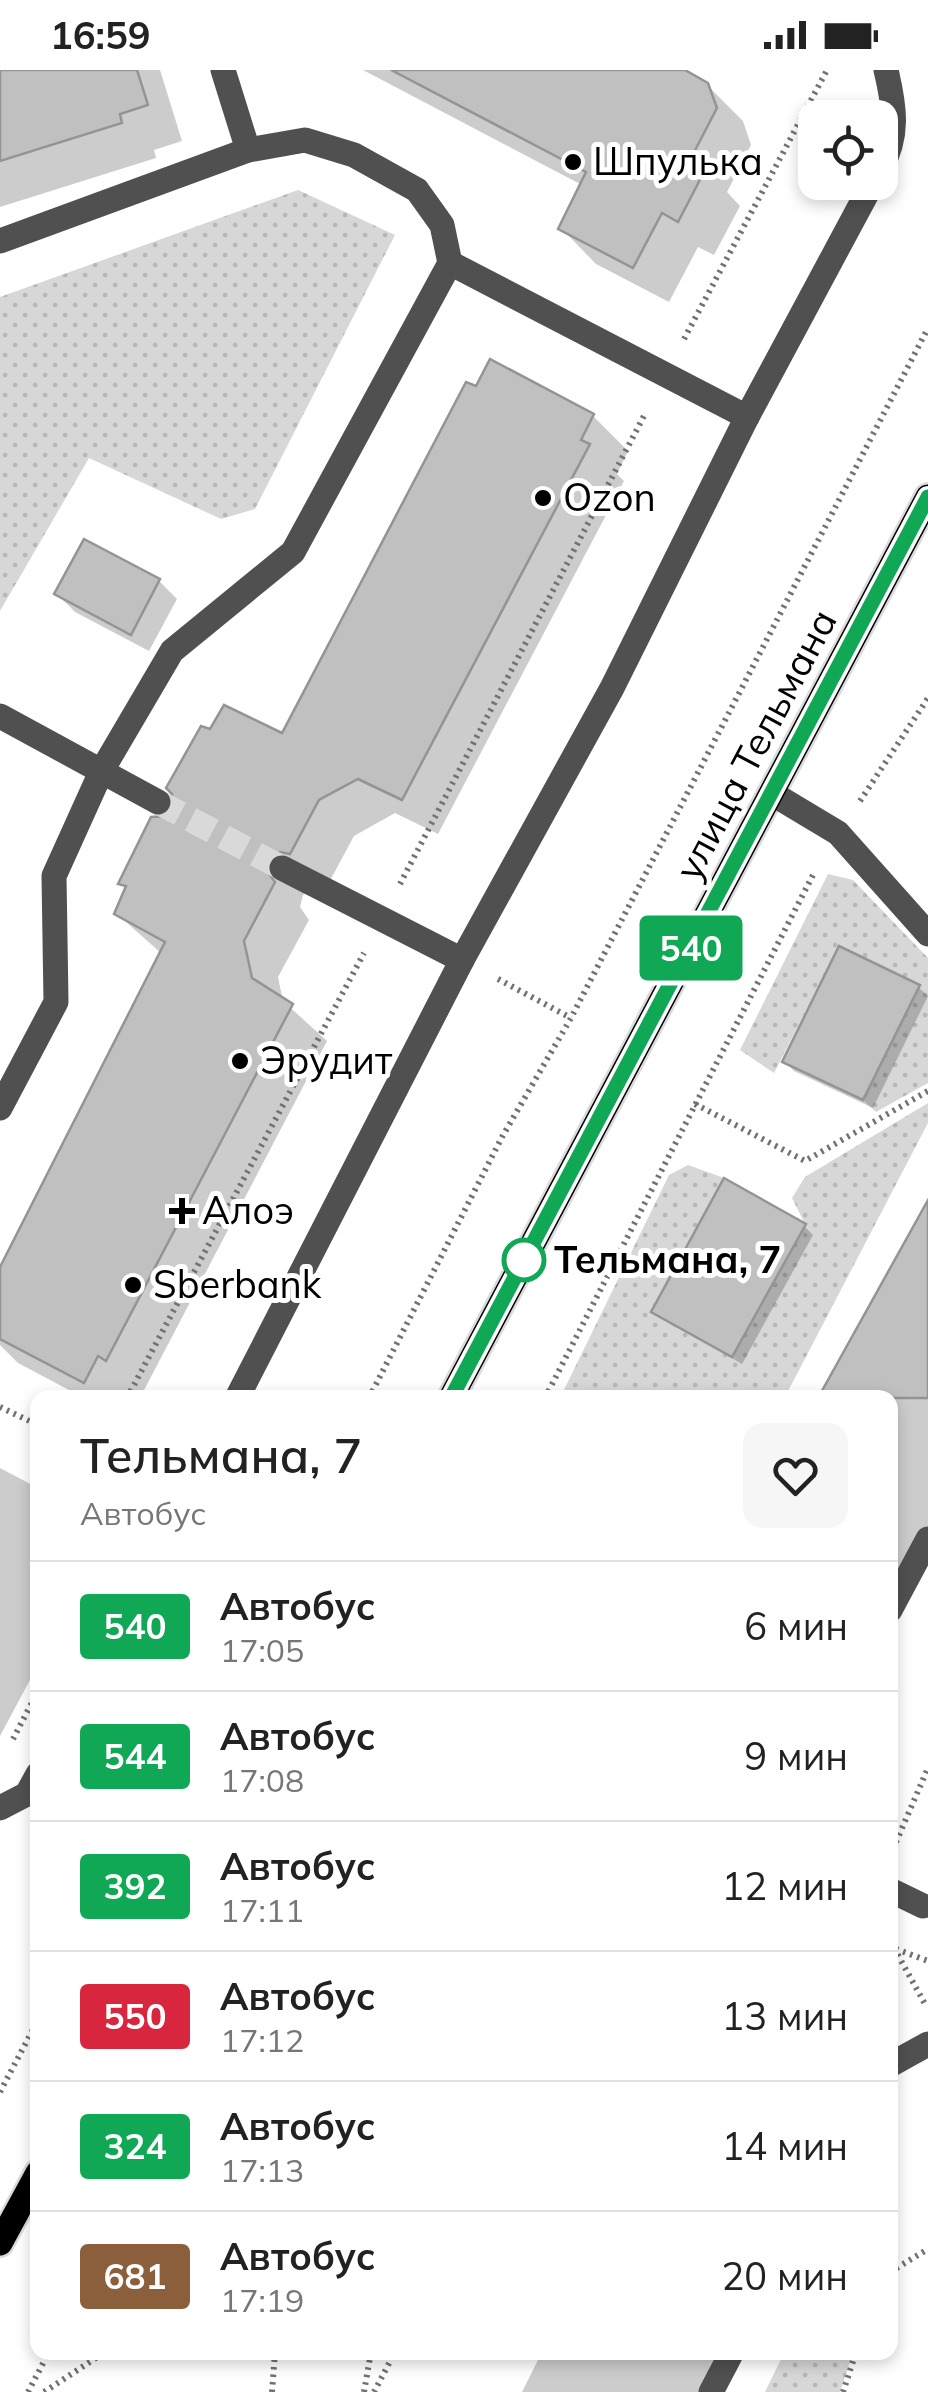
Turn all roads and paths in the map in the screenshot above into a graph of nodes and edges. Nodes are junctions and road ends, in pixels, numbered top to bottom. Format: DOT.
graph roads {
  1 [pos="223,70"];
  2 [pos="826,70"];
  3 [pos="886,70"];
  4 [pos="893,100"];
  5 [pos="248,150"];
  6 [pos="864,200"];
  7 [pos="0,241"];
  8 [pos="450,263"];
  9 [pos="928,328"];
  10 [pos="664,376"];
  11 [pos="747,417"];
  12 [pos="925,512"];
  13 [pos="928,698"];
  14 [pos="0,716"];
  15 [pos="101,772"];
  16 [pos="773,794"];
  17 [pos="158,802"];
  18 [pos="838,833"];
  19 [pos="282,868"];
  20 [pos="382,919"];
  21 [pos="928,934"];
  22 [pos="462,960"];
  23 [pos="572,1018"];
  24 [pos="928,1091"];
  25 [pos="695,1104"];
  26 [pos="0,1108"];
  27 [pos="131,1390"];
  28 [pos="241,1390"];
  29 [pos="373,1390"];
  30 [pos="455,1390"];
  31 [pos="550,1390"];
  32 [pos="0,1407"];
  33 [pos="30,1422"];
  34 [pos="928,1539"];
  35 [pos="898,1595"];
  36 [pos="30,1706"];
  37 [pos="6,1752"];
  38 [pos="928,1768"];
  39 [pos="30,1792"];
  40 [pos="0,1808"];
  41 [pos="898,1836"];
  42 [pos="898,1894"];
  43 [pos="923,1906"];
  44 [pos="898,1949"];
  45 [pos="898,1958"];
  46 [pos="928,1961"];
  47 [pos="928,2010"];
  48 [pos="30,2035"];
  49 [pos="928,2044"];
  50 [pos="898,2061"];
  51 [pos="0,2092"];
  52 [pos="30,2188"];
  53 [pos="0,2244"];
  54 [pos="928,2249"];
  55 [pos="898,2267"];
  56 [pos="45,2360"];
  57 [pos="93,2360"];
  58 [pos="274,2360"];
  59 [pos="370,2360"];
  60 [pos="391,2360"];
  61 [pos="728,2360"];
  62 [pos="853,2360"];
  63 [pos="28,2392"];
  64 [pos="44,2392"];
  65 [pos="272,2392"];
  66 [pos="364,2392"];
  67 [pos="374,2392"];
  68 [pos="711,2392"];
  69 [pos="842,2392"];
  1 -- 5 [label="lane"];
  2 -- 10 [label="path"];
  3 -- 4 [label="lane"];
  5 -- 7 [label="lane"];
  5 -- 8 [label="lane"];
  6 -- 11 [label="lane"];
  8 -- 10 [label="lane"];
  8 -- 15 [label="lane"];
  9 -- 23 [label="path"];
  10 -- 11 [label="lane"];
  10 -- 20 [label="path"];
  11 -- 22 [label="lane"];
  12 -- 16 [label="main road, улица Тельмана"];
  13 -- 18 [label="path"];
  14 -- 15 [label="lane"];
  15 -- 17 [label="lane"];
  15 -- 26 [label="lane"];
  16 -- 18 [label="lane"];
  16 -- 30 [label="main road, улица Тельмана"];
  18 -- 21 [label="lane"];
  18 -- 25 [label="path"];
  19 -- 20 [label="lane"];
  20 -- 22 [label="lane"];
  20 -- 27 [label="path"];
  22 -- 23 [label="path"];
  22 -- 28 [label="lane"];
  23 -- 29 [label="path"];
  24 -- 25 [label="path"];
  25 -- 31 [label="path"];
  32 -- 33 [label="path"];
  34 -- 35 [label="lane"];
  36 -- 37 [label="path"];
  38 -- 41 [label="path"];
  39 -- 40 [label="lane"];
  42 -- 43 [label="lane"];
  44 -- 46 [label="path"];
  45 -- 47 [label="path"];
  48 -- 51 [label="path"];
  49 -- 50 [label="lane"];
  52 -- 53 [label="main road"];
  54 -- 55 [label="path"];
  56 -- 63 [label="path"];
  57 -- 64 [label="path"];
  58 -- 65 [label="path"];
  59 -- 66 [label="path"];
  60 -- 67 [label="path"];
  61 -- 68 [label="lane"];
  62 -- 69 [label="path"];
}
